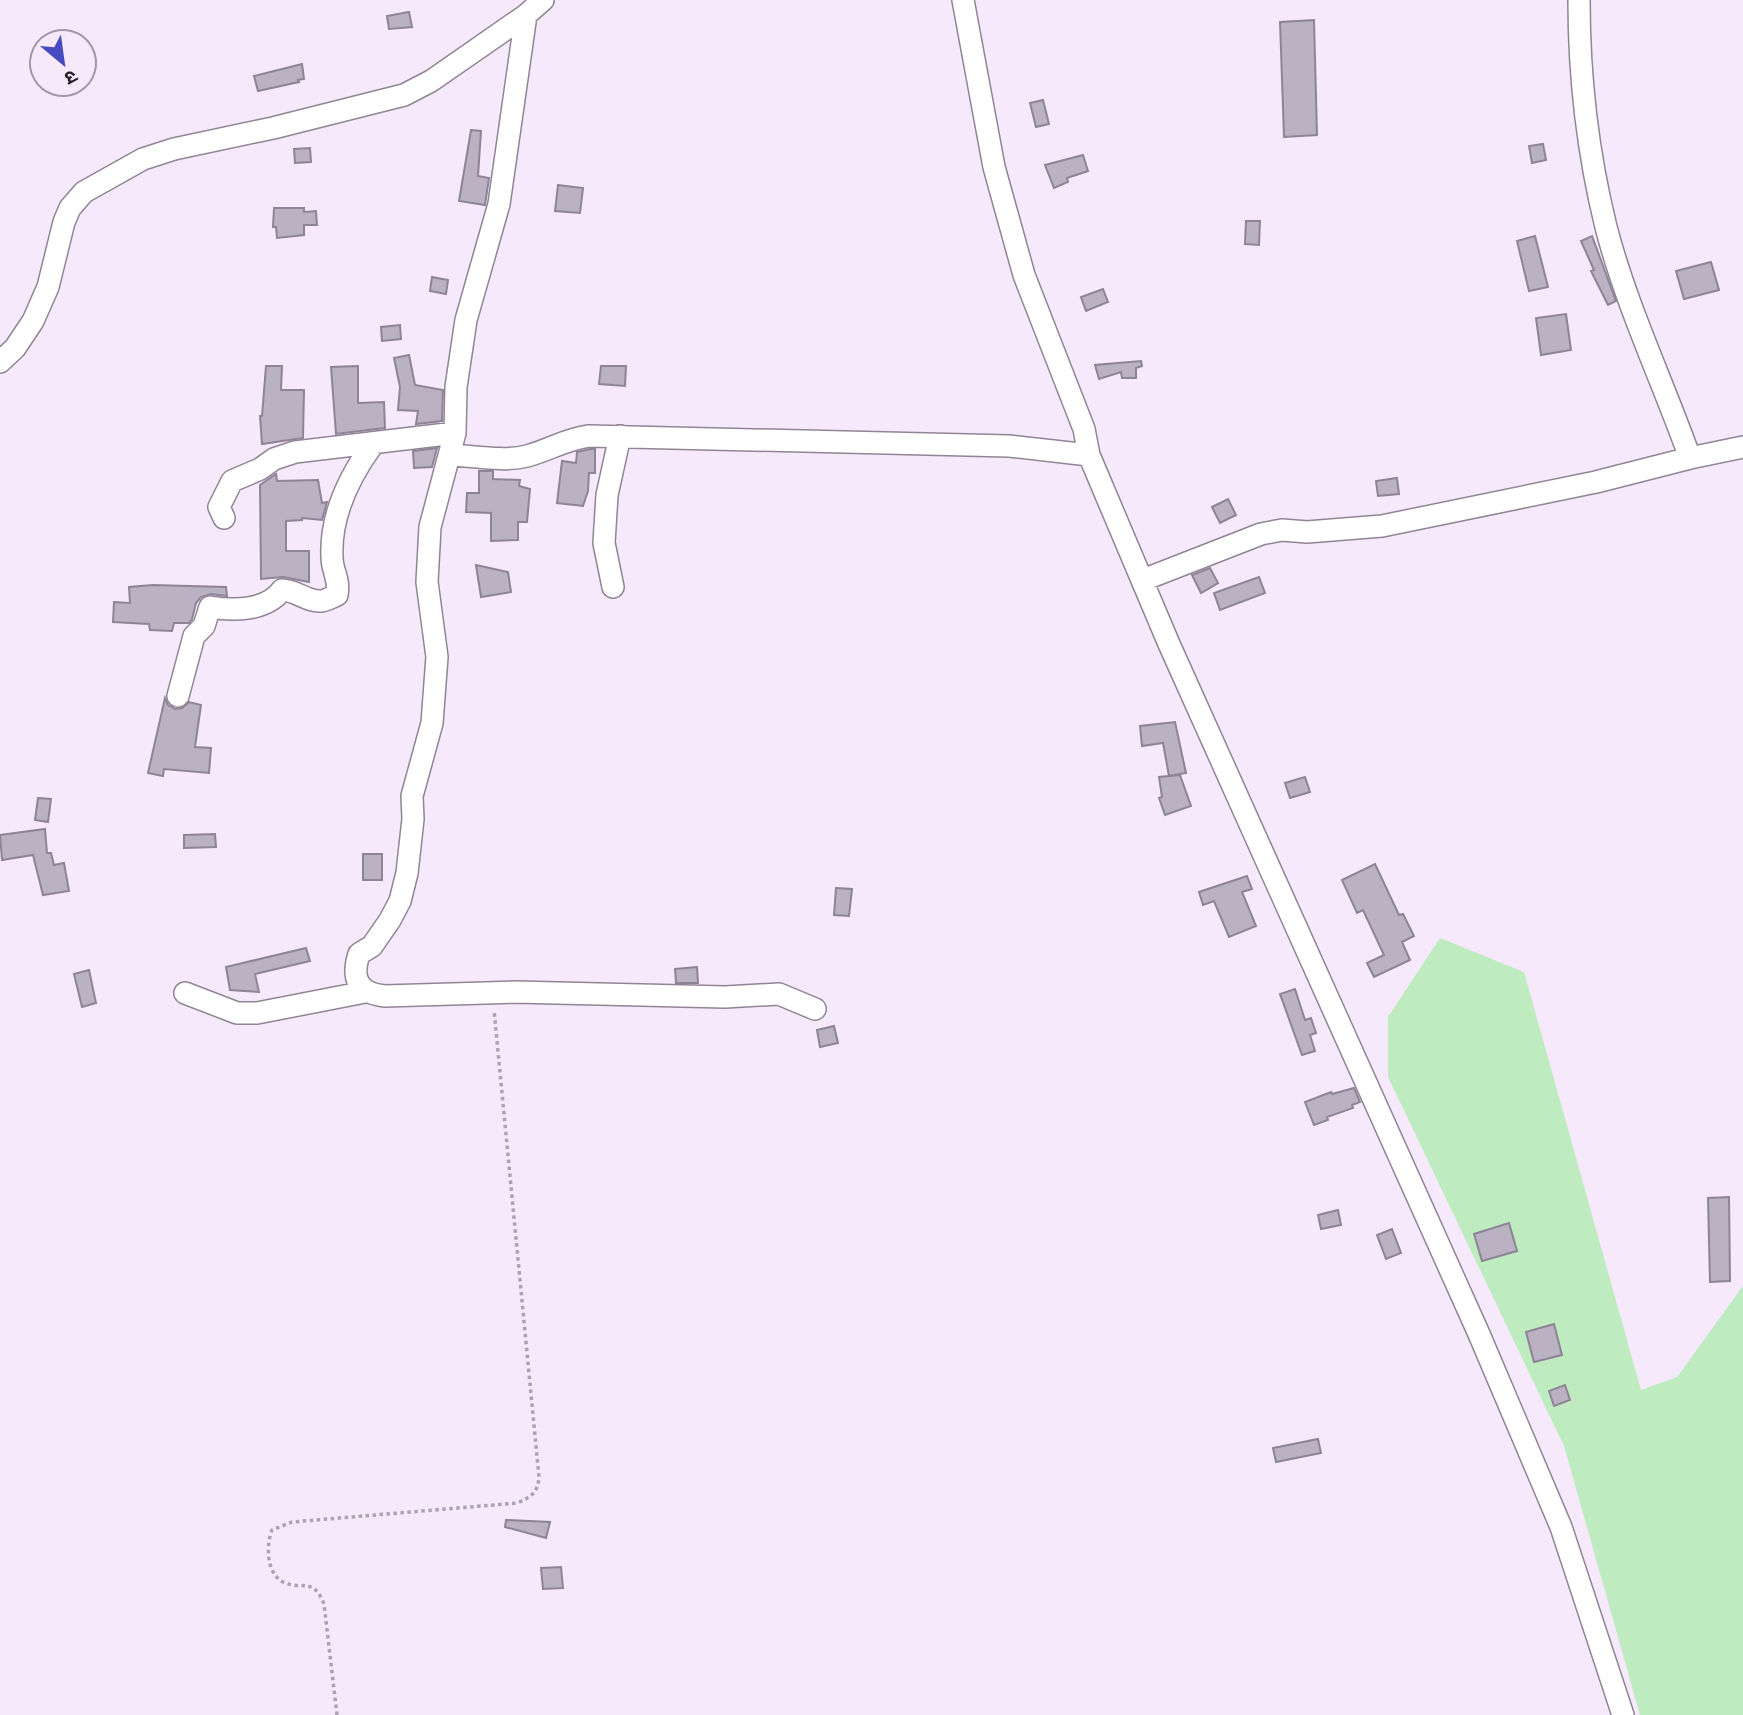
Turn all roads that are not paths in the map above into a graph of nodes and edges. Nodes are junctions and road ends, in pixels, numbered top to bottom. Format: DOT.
graph roads {
  1 [pos="542,0"];
  2 [pos="963,0"];
  3 [pos="1579,0"];
  4 [pos="526,15"];
  5 [pos="0,362"];
  6 [pos="455,433"];
  7 [pos="620,436"];
  8 [pos="373,444"];
  9 [pos="1743,447"];
  10 [pos="450,455"];
  11 [pos="1089,455"];
  12 [pos="1689,458"];
  13 [pos="224,518"];
  14 [pos="1143,580"];
  15 [pos="613,587"];
  16 [pos="178,695"];
  17 [pos="365,992"];
  18 [pos="185,993"];
  19 [pos="815,1009"];
  20 [pos="1623,1715"];
  1 -- 4 [label="street"];
  2 -- 11 [label="street"];
  3 -- 12 [label="street"];
  4 -- 5 [label="street"];
  4 -- 6 [label="street"];
  6 -- 8 [label="street"];
  6 -- 10 [label="street"];
  7 -- 10 [label="street"];
  7 -- 11 [label="street"];
  7 -- 15 [label="street"];
  8 -- 13 [label="street"];
  8 -- 16 [label="street"];
  9 -- 12 [label="street"];
  10 -- 17 [label="street"];
  11 -- 14 [label="street"];
  12 -- 14 [label="street"];
  14 -- 20 [label="street"];
  17 -- 18 [label="street"];
  17 -- 19 [label="street"];
}
